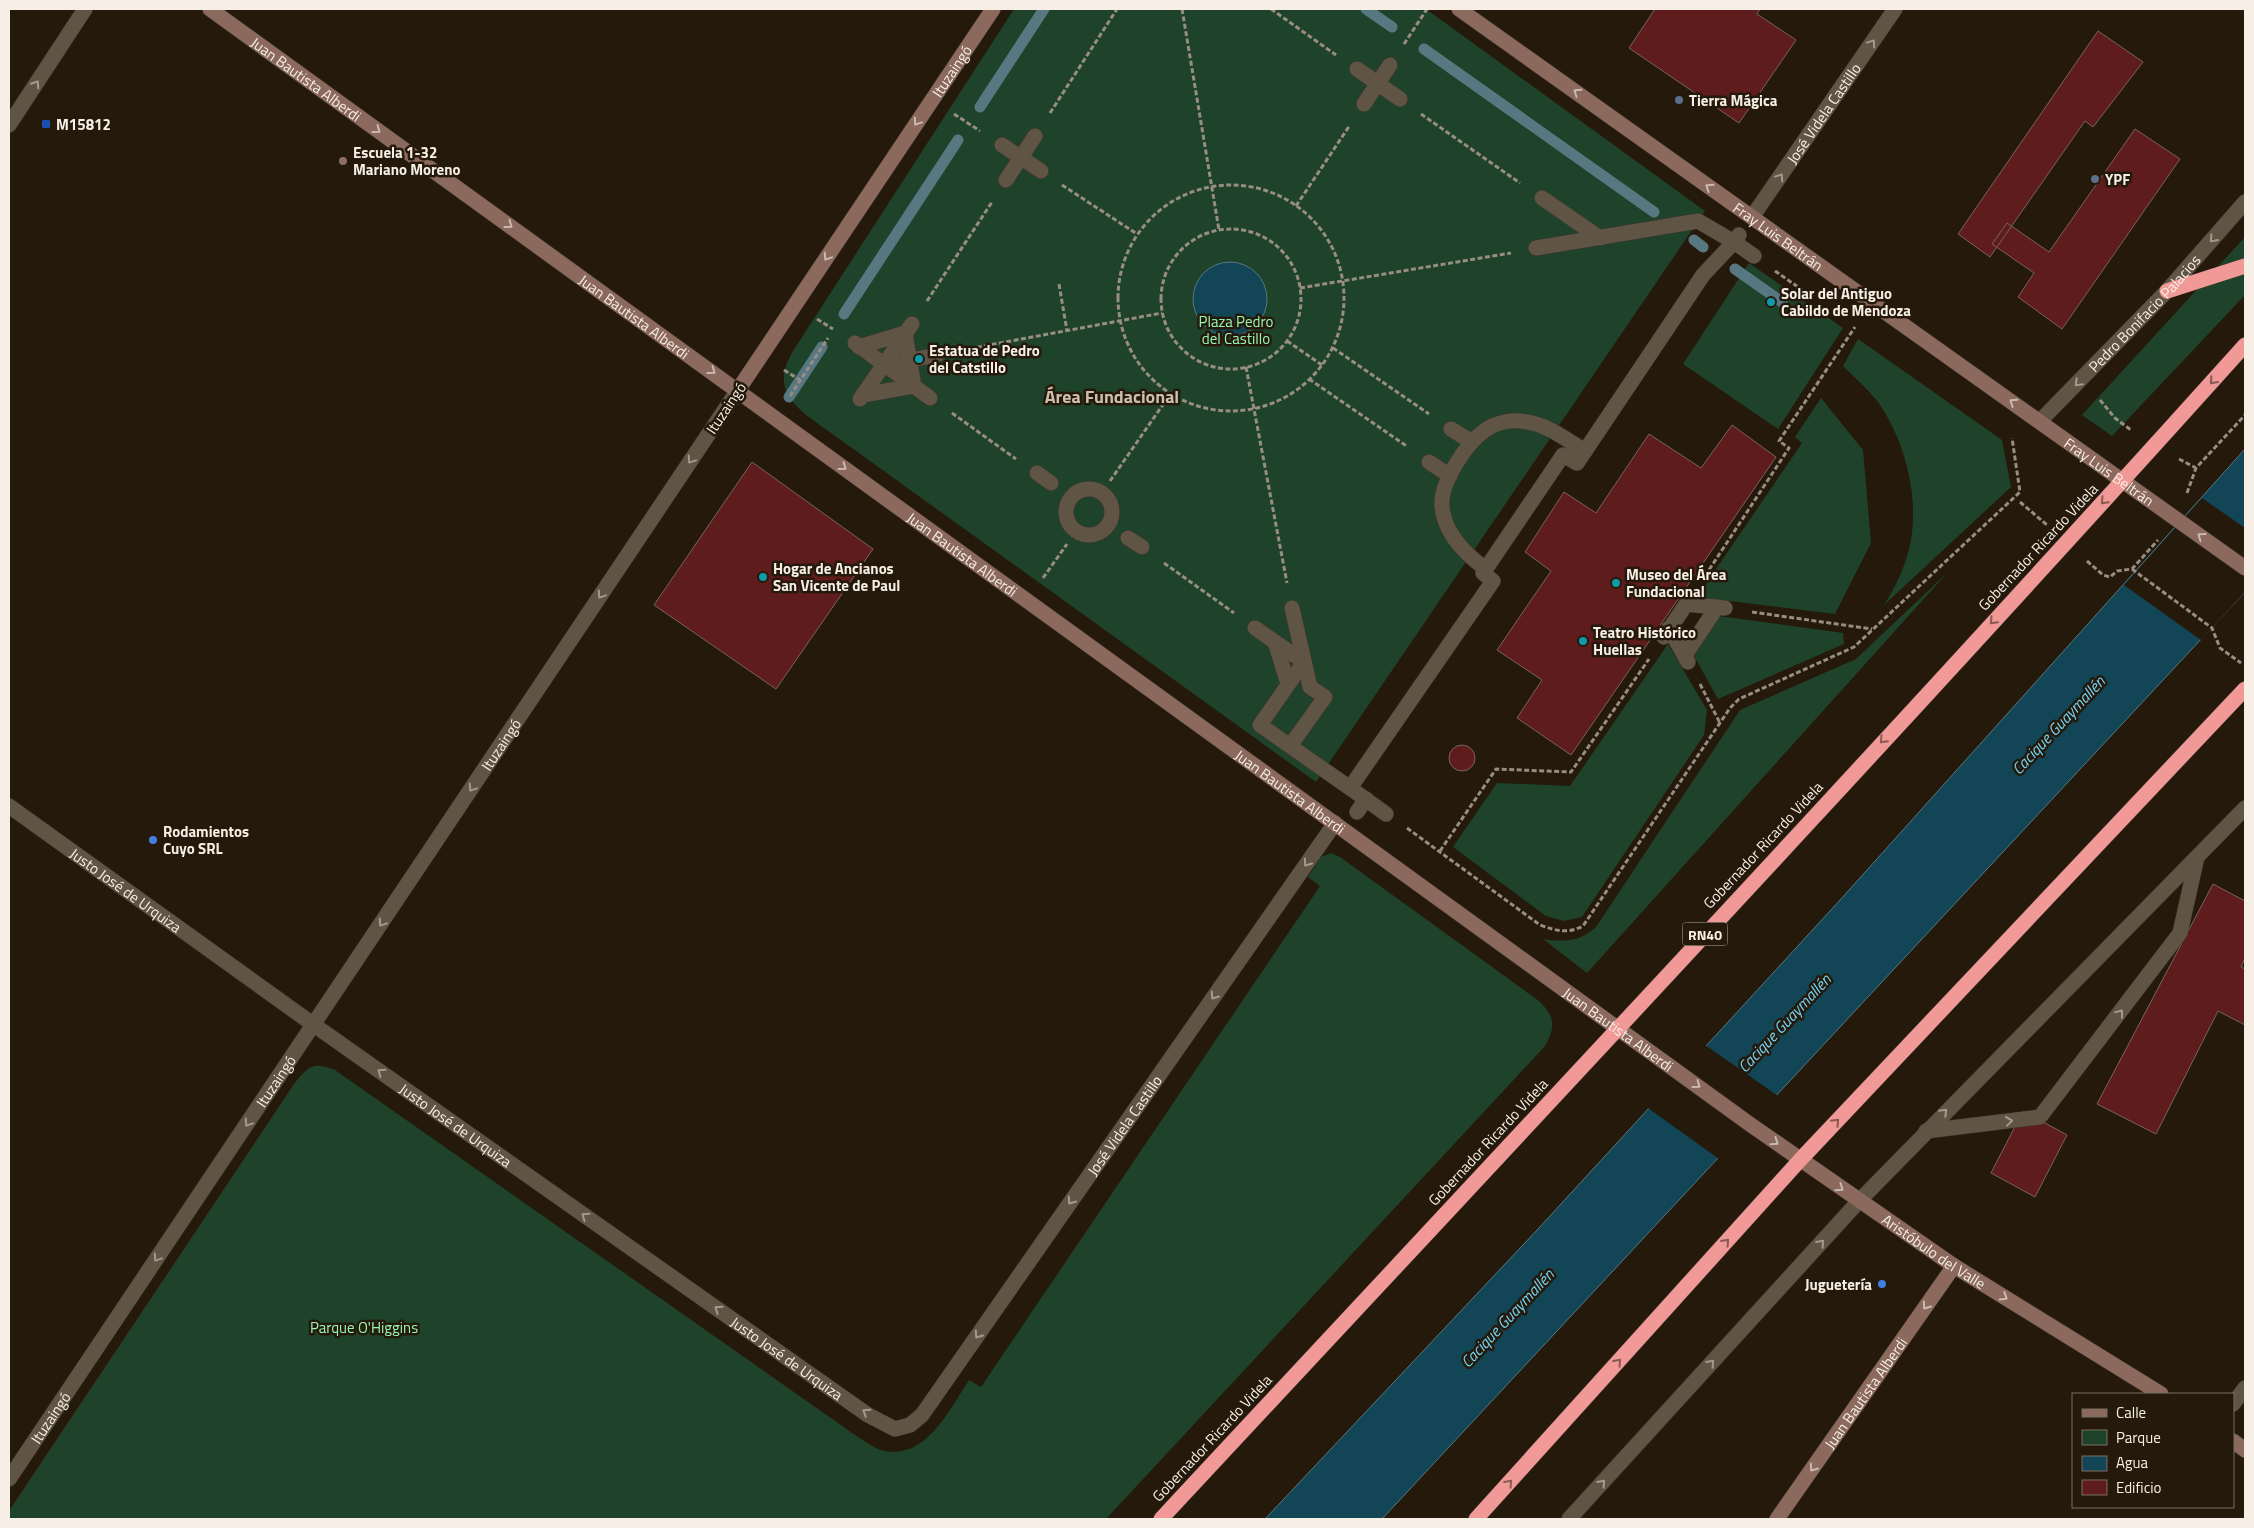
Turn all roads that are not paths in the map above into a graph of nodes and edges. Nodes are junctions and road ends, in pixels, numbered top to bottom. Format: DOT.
graph roads {
  1 [pos="85,9"];
  2 [pos="210,9"];
  3 [pos="992,9"];
  4 [pos="1459,9"];
  5 [pos="1895,9"];
  6 [pos="1390,65"];
  7 [pos="1357,69"];
  8 [pos="1378,84"];
  9 [pos="1400,99"];
  10 [pos="1364,104"];
  11 [pos="9,125"];
  12 [pos="1034,136"];
  13 [pos="1002,145"];
  14 [pos="1020,158"];
  15 [pos="1041,171"];
  16 [pos="1006,180"];
  17 [pos="1542,198"];
  18 [pos="2245,202"];
  19 [pos="1752,217"];
  20 [pos="1600,238"];
  21 [pos="1736,239"];
  22 [pos="1536,248"];
  23 [pos="1754,256"];
  24 [pos="2245,266"];
  25 [pos="2167,291"];
  26 [pos="908,329"];
  27 [pos="2245,345"];
  28 [pos="936,355"];
  29 [pos="910,360"];
  30 [pos="884,364"];
  31 [pos="914,386"];
  32 [pos="738,390"];
  33 [pos="930,398"];
  34 [pos="2040,421"];
  35 [pos="1451,428"];
  36 [pos="1472,442"];
  37 [pos="1585,451"];
  38 [pos="1429,462"];
  39 [pos="1037,473"];
  40 [pos="1450,476"];
  41 [pos="2123,480"];
  42 [pos="1060,490"];
  43 [pos="1075,531"];
  44 [pos="1119,531"];
  45 [pos="1067,544"];
  46 [pos="1142,547"];
  47 [pos="2245,568"];
  48 [pos="1486,569"];
  49 [pos="1292,608"];
  50 [pos="1255,628"];
  51 [pos="1275,642"];
  52 [pos="1687,659"];
  53 [pos="1304,662"];
  54 [pos="1288,684"];
  55 [pos="2245,689"];
  56 [pos="1290,746"];
  57 [pos="1350,788"];
  58 [pos="1366,799"];
  59 [pos="9,806"];
  60 [pos="2245,808"];
  61 [pos="1357,812"];
  62 [pos="1386,814"];
  63 [pos="1335,823"];
  64 [pos="2197,857"];
  65 [pos="314,1025"];
  66 [pos="1619,1027"];
  67 [pos="1714,1098"];
  68 [pos="1926,1131"];
  69 [pos="1800,1160"];
  70 [pos="1859,1201"];
  71 [pos="1954,1266"];
  72 [pos="2245,1388"];
  73 [pos="2159,1393"];
  74 [pos="2234,1403"];
  75 [pos="910,1425"];
  76 [pos="2234,1442"];
  77 [pos="2245,1450"];
  78 [pos="9,1479"];
  79 [pos="1161,1519"];
  80 [pos="1476,1519"];
  81 [pos="1569,1519"];
  82 [pos="1777,1519"];
  11 -- 1 [label="street, one-way"];
  2 -- 32 [label="street, Juan Bautista Alberdi, one-way"];
  3 -- 32 [label="street, Ituzaingó, one-way"];
  19 -- 4 [label="street, Fray Luis Beltrán, one-way"];
  19 -- 5 [label="street, José Videla Castillo, one-way"];
  6 -- 8 [label="street"];
  7 -- 8 [label="street"];
  8 -- 9 [label="street"];
  8 -- 10 [label="street"];
  12 -- 14 [label="street"];
  13 -- 14 [label="street"];
  14 -- 15 [label="street"];
  14 -- 16 [label="street"];
  17 -- 20 [label="street"];
  18 -- 25 [label="street, Pedro Bonifacio Palacios, one-way"];
  34 -- 19 [label="street, Fray Luis Beltrán, one-way"];
  20 -- 21 [label="street"];
  20 -- 22 [label="street"];
  21 -- 23 [label="street"];
  21 -- 37 [label="street"];
  24 -- 25 [label="highway"];
  25 -- 34 [label="street, Pedro Bonifacio Palacios, one-way"];
  26 -- 29 [label="street"];
  26 -- 30 [label="street"];
  26 -- 30 [label="street"];
  27 -- 41 [label="highway, Gobernador Ricardo Videla / RN40, one-way"];
  28 -- 29 [label="street"];
  29 -- 30 [label="street"];
  29 -- 31 [label="street"];
  30 -- 31 [label="street"];
  30 -- 31 [label="street"];
  31 -- 33 [label="street"];
  32 -- 63 [label="street, Juan Bautista Alberdi, one-way"];
  32 -- 65 [label="street, Ituzaingó, one-way"];
  34 -- 41 [label="street, Fray Luis Beltrán"];
  35 -- 36 [label="street"];
  36 -- 37 [label="street"];
  36 -- 40 [label="street"];
  37 -- 48 [label="street"];
  38 -- 40 [label="street"];
  39 -- 42 [label="street"];
  40 -- 48 [label="street"];
  47 -- 41 [label="street, Fray Luis Beltrán, one-way"];
  41 -- 66 [label="highway, Gobernador Ricardo Videla / RN40, one-way"];
  42 -- 43 [label="street"];
  42 -- 44 [label="street"];
  43 -- 44 [label="street"];
  43 -- 45 [label="street"];
  44 -- 46 [label="street"];
  48 -- 57 [label="street"];
  49 -- 53 [label="street"];
  50 -- 51 [label="street"];
  51 -- 53 [label="street"];
  51 -- 54 [label="street"];
  52 -- 52 [label="street"];
  53 -- 54 [label="street"];
  53 -- 56 [label="street"];
  54 -- 56 [label="street"];
  69 -- 55 [label="highway, one-way"];
  56 -- 57 [label="street"];
  57 -- 58 [label="street"];
  58 -- 61 [label="street"];
  58 -- 62 [label="street"];
  59 -- 65 [label="street, Justo José de Urquiza"];
  60 -- 64 [label="street"];
  63 -- 66 [label="street, Juan Bautista Alberdi"];
  63 -- 75 [label="street, José Videla Castillo, one-way"];
  68 -- 64 [label="street, one-way"];
  68 -- 64 [label="street, one-way"];
  75 -- 65 [label="street, Justo José de Urquiza, one-way"];
  65 -- 78 [label="street, Ituzaingó, one-way"];
  66 -- 67 [label="street, Juan Bautista Alberdi, one-way"];
  66 -- 79 [label="highway, Gobernador Ricardo Videla / RN40"];
  67 -- 69 [label="street, Aristóbulo del Valle, one-way"];
  68 -- 70 [label="street"];
  69 -- 70 [label="street, Aristóbulo del Valle, one-way"];
  80 -- 69 [label="highway, one-way"];
  70 -- 71 [label="street, Aristóbulo del Valle"];
  81 -- 70 [label="street, one-way"];
  71 -- 73 [label="street, Aristóbulo del Valle, one-way"];
  71 -- 82 [label="street, Juan Bautista Alberdi, one-way"];
  72 -- 74 [label="street"];
  76 -- 77 [label="street"];
}
